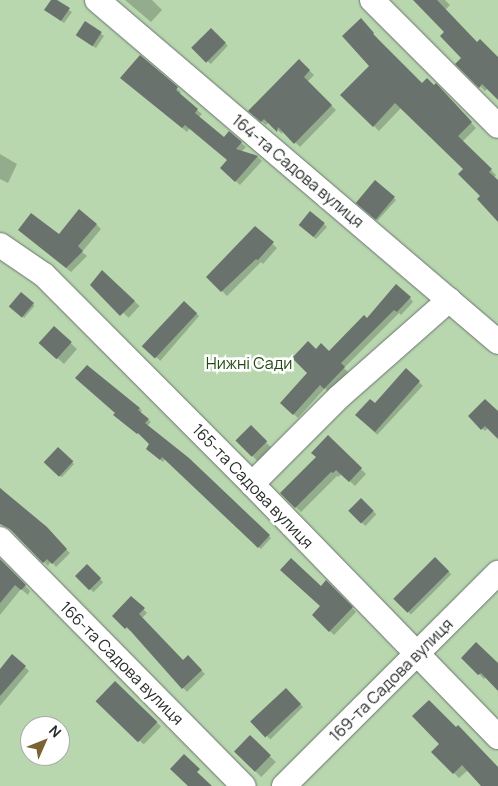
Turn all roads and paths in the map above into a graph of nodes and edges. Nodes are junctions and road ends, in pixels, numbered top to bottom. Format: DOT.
graph roads {
  1 [pos="98,0"];
  2 [pos="372,0"];
  3 [pos="498,126"];
  4 [pos="0,245"];
  5 [pos="449,300"];
  6 [pos="498,342"];
  7 [pos="252,484"];
  8 [pos="0,539"];
  9 [pos="498,573"];
  10 [pos="416,655"];
  11 [pos="498,737"];
  12 [pos="244,786"];
  13 [pos="284,786"];
  1 -- 5 [label="street, 164-та Садова вулиця"];
  2 -- 3 [label="street"];
  4 -- 7 [label="street, 165-та Садова вулиця"];
  5 -- 6 [label="street, 164-та Садова вулиця"];
  5 -- 7 [label="street"];
  7 -- 10 [label="street, 165-та Садова вулиця"];
  8 -- 12 [label="street, 166-та Садова вулиця"];
  9 -- 10 [label="street, 169-та Садова вулиця"];
  10 -- 11 [label="street, 165-та Садова вулиця"];
  10 -- 13 [label="street, 169-та Садова вулиця"];
}
